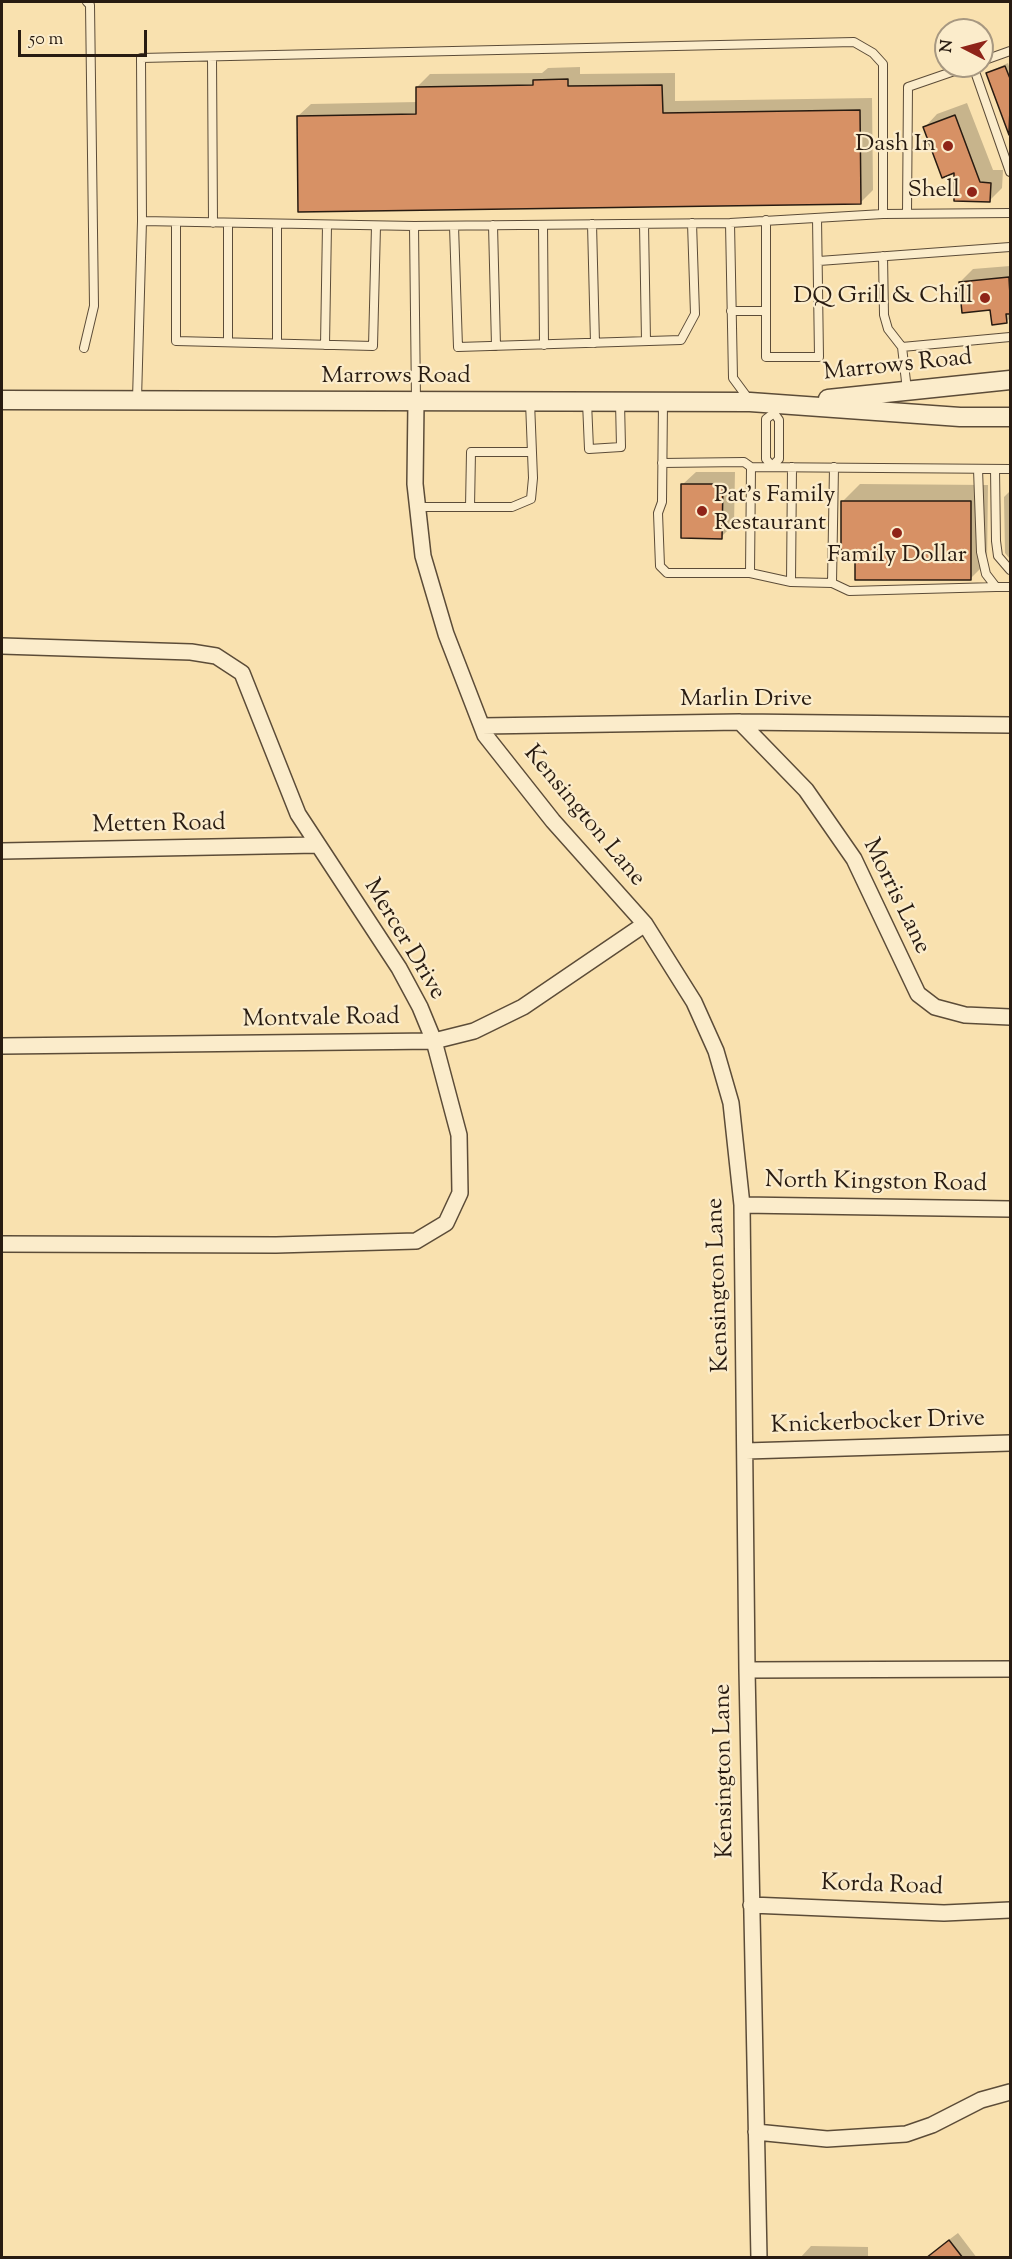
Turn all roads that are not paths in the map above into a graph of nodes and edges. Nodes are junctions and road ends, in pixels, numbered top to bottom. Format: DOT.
graph roads {
  1 [pos="87,2"];
  2 [pos="1011,51"];
  3 [pos="212,57"];
  4 [pos="994,57"];
  5 [pos="935,78"];
  6 [pos="976,78"];
  7 [pos="1011,172"];
  8 [pos="907,213"];
  9 [pos="1011,213"];
  10 [pos="883,214"];
  11 [pos="817,218"];
  12 [pos="766,220"];
  13 [pos="142,221"];
  14 [pos="176,222"];
  15 [pos="213,223"];
  16 [pos="228,223"];
  17 [pos="692,223"];
  18 [pos="730,223"];
  19 [pos="277,224"];
  20 [pos="592,224"];
  21 [pos="644,224"];
  22 [pos="327,225"];
  23 [pos="493,225"];
  24 [pos="543,225"];
  25 [pos="376,226"];
  26 [pos="414,226"];
  27 [pos="454,226"];
  28 [pos="1011,247"];
  29 [pos="883,256"];
  30 [pos="819,261"];
  31 [pos="731,311"];
  32 [pos="766,311"];
  33 [pos="1011,337"];
  34 [pos="646,341"];
  35 [pos="228,342"];
  36 [pos="277,343"];
  37 [pos="595,343"];
  38 [pos="325,345"];
  39 [pos="544,345"];
  40 [pos="496,346"];
  41 [pos="902,347"];
  42 [pos="84,348"];
  43 [pos="1011,380"];
  44 [pos="907,390"];
  45 [pos="2,400"];
  46 [pos="136,401"];
  47 [pos="416,402"];
  48 [pos="530,402"];
  49 [pos="587,402"];
  50 [pos="620,402"];
  51 [pos="663,402"];
  52 [pos="750,402"];
  53 [pos="779,406"];
  54 [pos="1011,417"];
  55 [pos="532,452"];
  56 [pos="662,463"];
  57 [pos="772,466"];
  58 [pos="751,467"];
  59 [pos="792,467"];
  60 [pos="834,467"];
  61 [pos="978,469"];
  62 [pos="995,469"];
  63 [pos="1011,469"];
  64 [pos="418,507"];
  65 [pos="470,507"];
  66 [pos="1011,570"];
  67 [pos="750,573"];
  68 [pos="791,582"];
  69 [pos="832,583"];
  70 [pos="996,587"];
  71 [pos="1011,587"];
  72 [pos="2,646"];
  73 [pos="740,722"];
  74 [pos="1011,725"];
  75 [pos="482,726"];
  76 [pos="317,845"];
  77 [pos="2,851"];
  78 [pos="645,924"];
  79 [pos="1011,1017"];
  80 [pos="434,1041"];
  81 [pos="2,1046"];
  82 [pos="742,1205"];
  83 [pos="1011,1209"];
  84 [pos="2,1244"];
  85 [pos="1011,1443"];
  86 [pos="746,1451"];
  87 [pos="747,1670"];
  88 [pos="1011,1670"];
  89 [pos="751,1905"];
  90 [pos="1011,1910"];
  91 [pos="1011,2092"];
  92 [pos="756,2132"];
  93 [pos="759,2258"];
  1 -- 42 [label="lane"];
  2 -- 4 [label="lane"];
  3 -- 10 [label="lane"];
  3 -- 13 [label="lane"];
  3 -- 15 [label="lane"];
  5 -- 8 [label="lane"];
  6 -- 7 [label="lane"];
  8 -- 9 [label="lane"];
  8 -- 10 [label="lane"];
  10 -- 11 [label="lane"];
  11 -- 12 [label="lane"];
  11 -- 30 [label="lane"];
  12 -- 18 [label="lane"];
  12 -- 32 [label="lane"];
  13 -- 14 [label="lane"];
  13 -- 46 [label="lane"];
  14 -- 15 [label="lane"];
  14 -- 35 [label="lane"];
  15 -- 16 [label="lane"];
  16 -- 19 [label="lane"];
  16 -- 35 [label="lane"];
  17 -- 18 [label="lane"];
  17 -- 21 [label="lane"];
  17 -- 34 [label="lane"];
  18 -- 31 [label="lane"];
  19 -- 22 [label="lane"];
  19 -- 36 [label="lane"];
  20 -- 21 [label="lane"];
  20 -- 24 [label="lane"];
  20 -- 37 [label="lane"];
  21 -- 34 [label="lane"];
  22 -- 25 [label="lane"];
  22 -- 38 [label="lane"];
  23 -- 24 [label="lane"];
  23 -- 27 [label="lane"];
  23 -- 40 [label="lane"];
  24 -- 39 [label="lane"];
  25 -- 26 [label="lane"];
  25 -- 38 [label="lane"];
  26 -- 27 [label="lane"];
  26 -- 47 [label="lane"];
  27 -- 40 [label="lane"];
  28 -- 29 [label="lane"];
  29 -- 30 [label="lane"];
  29 -- 41 [label="lane"];
  30 -- 32 [label="lane"];
  31 -- 32 [label="lane"];
  31 -- 52 [label="lane"];
  33 -- 41 [label="lane"];
  34 -- 37 [label="lane"];
  35 -- 36 [label="lane"];
  36 -- 38 [label="lane"];
  37 -- 39 [label="lane"];
  39 -- 40 [label="lane"];
  41 -- 44 [label="lane"];
  43 -- 44 [label="street, Marrows Road"];
  44 -- 53 [label="street, Marrows Road"];
  45 -- 46 [label="street, Marrows Road"];
  46 -- 47 [label="street, Marrows Road"];
  47 -- 48 [label="street, Marrows Road"];
  47 -- 64 [label="street, Kensington Lane"];
  48 -- 49 [label="street, Marrows Road"];
  48 -- 55 [label="lane"];
  49 -- 50 [label="street, Marrows Road"];
  49 -- 50 [label="lane"];
  50 -- 51 [label="street, Marrows Road"];
  51 -- 52 [label="street, Marrows Road"];
  51 -- 56 [label="lane"];
  52 -- 53 [label="street, Marrows Road"];
  53 -- 54 [label="street, Marrows Road"];
  53 -- 57 [label="lane"];
  53 -- 57 [label="lane"];
  55 -- 65 [label="lane"];
  55 -- 65 [label="lane"];
  56 -- 58 [label="lane"];
  56 -- 67 [label="lane"];
  57 -- 58 [label="lane"];
  57 -- 59 [label="lane"];
  58 -- 67 [label="lane"];
  59 -- 60 [label="lane"];
  59 -- 68 [label="lane"];
  60 -- 61 [label="lane"];
  60 -- 69 [label="lane"];
  61 -- 62 [label="lane"];
  61 -- 70 [label="lane"];
  62 -- 63 [label="lane"];
  62 -- 66 [label="lane"];
  64 -- 65 [label="lane"];
  64 -- 75 [label="street, Kensington Lane"];
  67 -- 68 [label="lane"];
  68 -- 69 [label="lane"];
  69 -- 70 [label="lane"];
  70 -- 71 [label="lane"];
  72 -- 76 [label="street, Mercer Drive"];
  73 -- 74 [label="street, Marlin Drive"];
  73 -- 75 [label="street, Marlin Drive"];
  73 -- 79 [label="street, Morris Lane"];
  75 -- 78 [label="street, Kensington Lane"];
  76 -- 77 [label="street, Metten Road"];
  76 -- 80 [label="street, Mercer Drive"];
  78 -- 80 [label="street, Montvale Road"];
  78 -- 82 [label="street, Kensington Lane"];
  80 -- 81 [label="street, Montvale Road"];
  80 -- 84 [label="street, Mercer Drive"];
  82 -- 83 [label="street, North Kingston Road"];
  82 -- 86 [label="street, Kensington Lane"];
  85 -- 86 [label="street, Knickerbocker Drive"];
  86 -- 87 [label="street, Kensington Lane"];
  87 -- 88 [label="street"];
  87 -- 89 [label="street, Kensington Lane"];
  89 -- 90 [label="street, Korda Road"];
  89 -- 92 [label="street, Kensington Lane"];
  91 -- 92 [label="street"];
  92 -- 93 [label="street, Kensington Lane"];
}
